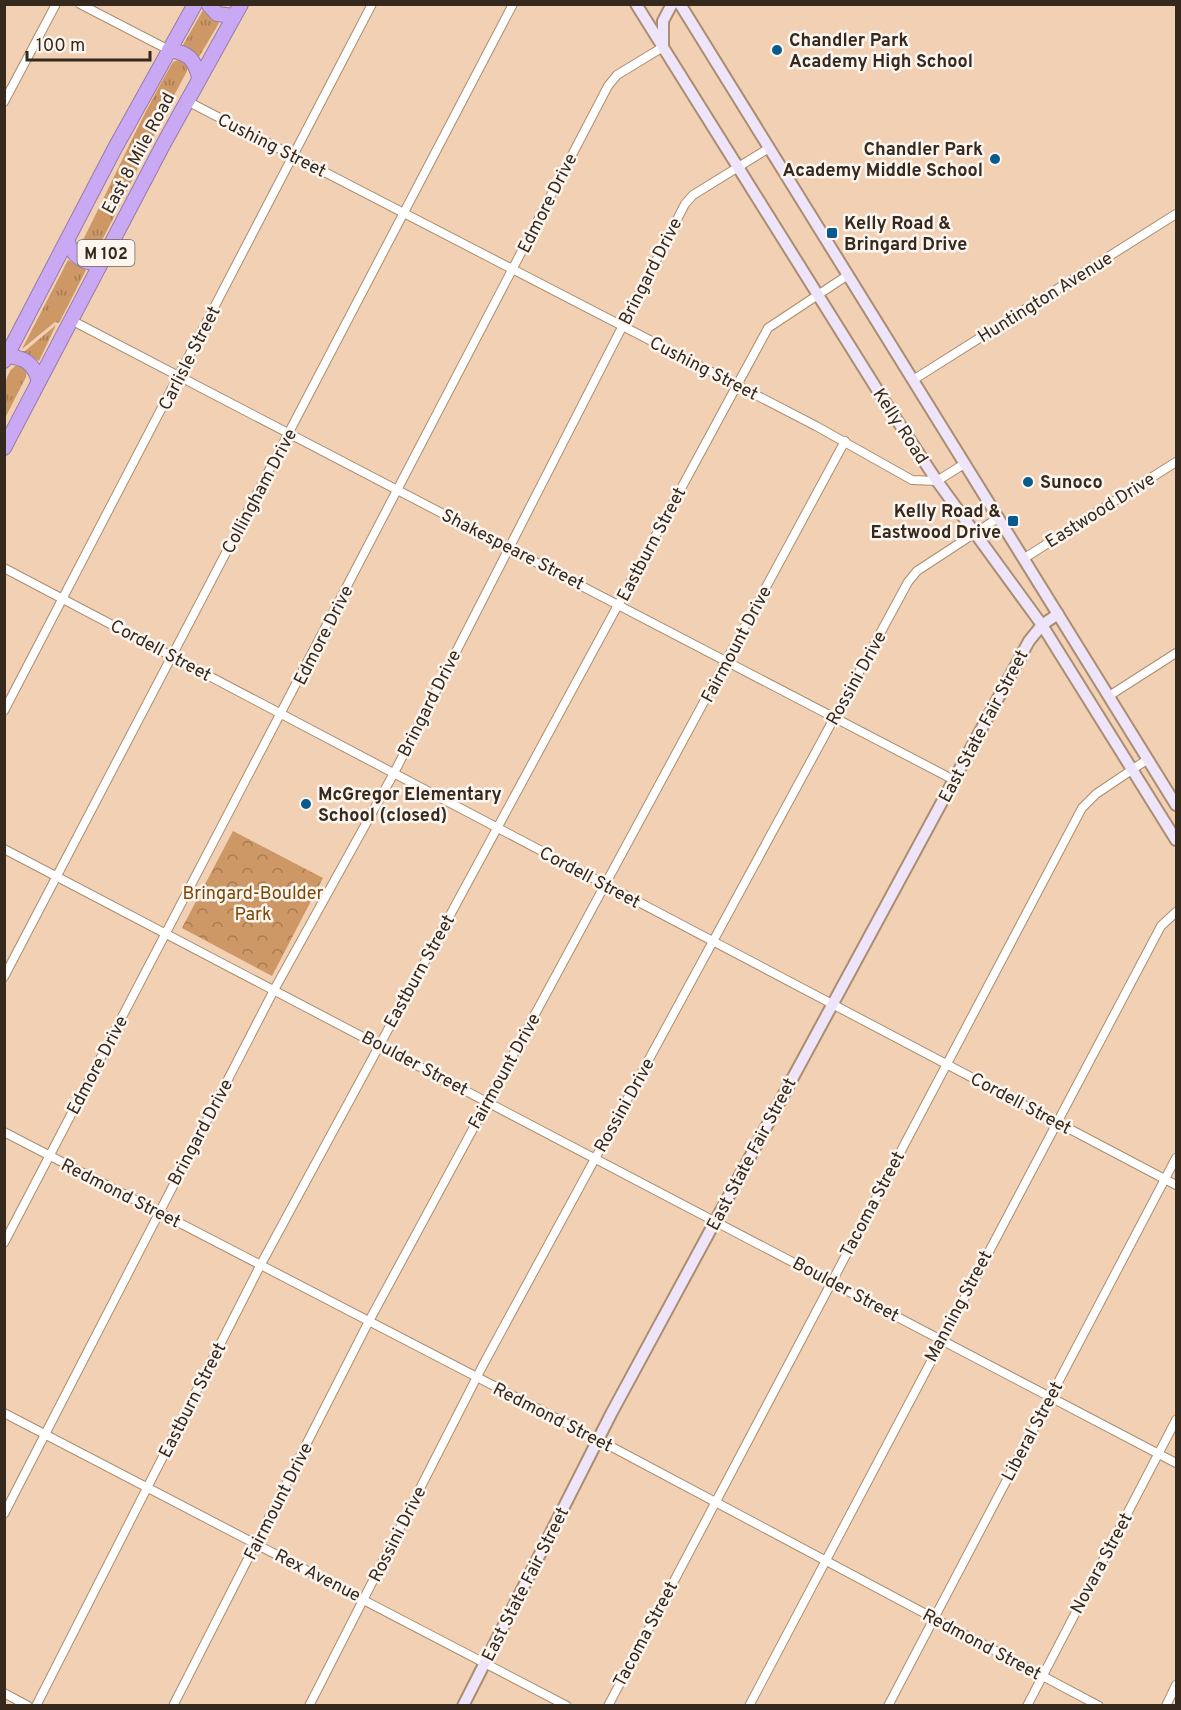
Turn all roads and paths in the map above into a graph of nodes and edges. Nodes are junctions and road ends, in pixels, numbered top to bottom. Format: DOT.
graph roads {
  1 [pos="56,4"];
  2 [pos="195,4"];
  3 [pos="208,4"];
  4 [pos="372,4"];
  5 [pos="513,4"];
  6 [pos="636,4"];
  7 [pos="672,4"];
  8 [pos="680,4"];
  9 [pos="82,5"];
  10 [pos="237,10"];
  11 [pos="663,47"];
  12 [pos="169,50"];
  13 [pos="199,77"];
  14 [pos="187,101"];
  15 [pos="4,102"];
  16 [pos="769,148"];
  17 [pos="293,156"];
  18 [pos="738,167"];
  19 [pos="403,212"];
  20 [pos="1176,214"];
  21 [pos="67,241"];
  22 [pos="101,263"];
  23 [pos="513,269"];
  24 [pos="848,275"];
  25 [pos="818,294"];
  26 [pos="71,320"];
  27 [pos="622,325"];
  28 [pos="5,357"];
  29 [pos="180,377"];
  30 [pos="913,380"];
  31 [pos="39,381"];
  32 [pos="736,384"];
  33 [pos="290,433"];
  34 [pos="845,441"];
  35 [pos="4,448"];
  36 [pos="1176,462"];
  37 [pos="964,464"];
  38 [pos="937,481"];
  39 [pos="399,489"];
  40 [pos="998,518"];
  41 [pos="974,533"];
  42 [pos="509,546"];
  43 [pos="1023,559"];
  44 [pos="4,568"];
  45 [pos="63,598"];
  46 [pos="619,603"];
  47 [pos="1058,614"];
  48 [pos="1042,625"];
  49 [pos="1176,653"];
  50 [pos="173,656"];
  51 [pos="727,661"];
  52 [pos="1109,696"];
  53 [pos="4,711"];
  54 [pos="282,712"];
  55 [pos="835,716"];
  56 [pos="1148,759"];
  57 [pos="1132,769"];
  58 [pos="394,773"];
  59 [pos="954,780"];
  60 [pos="1176,804"];
  61 [pos="498,828"];
  62 [pos="1176,840"];
  63 [pos="4,849"];
  64 [pos="57,877"];
  65 [pos="605,886"];
  66 [pos="1176,912"];
  67 [pos="165,935"];
  68 [pos="712,942"];
  69 [pos="4,977"];
  70 [pos="274,990"];
  71 [pos="832,1004"];
  72 [pos="379,1044"];
  73 [pos="947,1064"];
  74 [pos="487,1101"];
  75 [pos="1056,1121"];
  76 [pos="4,1132"];
  77 [pos="50,1156"];
  78 [pos="595,1158"];
  79 [pos="1176,1158"];
  80 [pos="1165,1179"];
  81 [pos="1176,1185"];
  82 [pos="158,1213"];
  83 [pos="715,1221"];
  84 [pos="4,1243"];
  85 [pos="260,1266"];
  86 [pos="831,1282"];
  87 [pos="368,1323"];
  88 [pos="941,1339"];
  89 [pos="477,1378"];
  90 [pos="1050,1396"];
  91 [pos="4,1413"];
  92 [pos="1176,1420"];
  93 [pos="44,1435"];
  94 [pos="598,1441"];
  95 [pos="1159,1453"];
  96 [pos="1176,1462"];
  97 [pos="147,1488"];
  98 [pos="714,1503"];
  99 [pos="4,1514"];
  100 [pos="256,1543"];
  101 [pos="824,1561"];
  102 [pos="363,1599"];
  103 [pos="933,1618"];
  104 [pos="485,1662"];
  105 [pos="1042,1676"];
  106 [pos="1176,1685"];
  107 [pos="4,1693"];
  108 [pos="28,1706"];
  109 [pos="36,1706"];
  110 [pos="173,1706"];
  111 [pos="309,1706"];
  112 [pos="463,1706"];
  113 [pos="567,1706"];
  114 [pos="608,1706"];
  115 [pos="749,1706"];
  116 [pos="888,1706"];
  117 [pos="1027,1706"];
  118 [pos="1099,1706"];
  119 [pos="1166,1706"];
  1 -- 15 [label="street"];
  2 -- 12 [label="highway, East 8 Mile Road / M 102"];
  3 -- 10 [label="highway"];
  4 -- 17 [label="street, Carlisle Street"];
  5 -- 19 [label="street, Collingham Drive"];
  6 -- 11 [label="street, Kelly Road"];
  7 -- 11 [label="street"];
  8 -- 16 [label="street, Kelly Road"];
  9 -- 12 [label="street"];
  10 -- 13 [label="highway, East 8 Mile Road / M 102"];
  11 -- 18 [label="street, Kelly Road"];
  11 -- 23 [label="street, Edmore Drive"];
  12 -- 13 [label="highway"];
  12 -- 21 [label="highway, East 8 Mile Road / M 102"];
  13 -- 14 [label="highway, East 8 Mile Road / M 102"];
  14 -- 17 [label="street, Cushing Street"];
  14 -- 22 [label="highway, East 8 Mile Road / M 102"];
  16 -- 18 [label="street, Bringard Drive"];
  16 -- 24 [label="street, Kelly Road"];
  17 -- 19 [label="street, Cushing Street"];
  17 -- 29 [label="street, Carlisle Street"];
  18 -- 25 [label="street, Kelly Road"];
  18 -- 27 [label="street, Bringard Drive"];
  19 -- 23 [label="street, Cushing Street"];
  19 -- 33 [label="street, Collingham Drive"];
  20 -- 30 [label="street, Huntington Avenue"];
  21 -- 22 [label="highway"];
  21 -- 28 [label="highway, East 8 Mile Road / M 102"];
  22 -- 26 [label="highway, East 8 Mile Road / M 102"];
  23 -- 27 [label="street, Cushing Street"];
  23 -- 39 [label="street, Edmore Drive"];
  24 -- 25 [label="street, Eastburn Street"];
  24 -- 30 [label="street, Kelly Road"];
  25 -- 32 [label="street, Eastburn Street"];
  25 -- 38 [label="street, Kelly Road"];
  26 -- 29 [label="street, Shakespeare Street"];
  26 -- 31 [label="highway, East 8 Mile Road / M 102"];
  27 -- 32 [label="street, Cushing Street"];
  27 -- 42 [label="street, Bringard Drive"];
  28 -- 31 [label="highway"];
  29 -- 33 [label="street, Shakespeare Street"];
  29 -- 45 [label="street, Carlisle Street"];
  30 -- 37 [label="street, Kelly Road"];
  31 -- 35 [label="highway, East 8 Mile Road / M 102"];
  32 -- 34 [label="street, Cushing Street"];
  32 -- 46 [label="street, Eastburn Street"];
  33 -- 39 [label="street, Shakespeare Street"];
  33 -- 50 [label="street, Collingham Drive"];
  34 -- 38 [label="street, Cushing Street"];
  34 -- 51 [label="street, Fairmount Drive"];
  36 -- 43 [label="street, Eastwood Drive"];
  37 -- 38 [label="street"];
  37 -- 40 [label="street, Kelly Road"];
  38 -- 41 [label="street, Kelly Road"];
  39 -- 42 [label="street, Shakespeare Street"];
  39 -- 54 [label="street, Edmore Drive"];
  40 -- 41 [label="street, Rossini Drive"];
  40 -- 43 [label="street, Kelly Road"];
  41 -- 48 [label="street, Kelly Road"];
  41 -- 55 [label="street, Rossini Drive"];
  42 -- 46 [label="street, Shakespeare Street"];
  42 -- 58 [label="street, Bringard Drive"];
  43 -- 47 [label="street, Kelly Road"];
  44 -- 45 [label="street, Cordell Street"];
  45 -- 50 [label="street, Cordell Street"];
  45 -- 53 [label="street, Carlisle Street"];
  46 -- 51 [label="street, Shakespeare Street"];
  46 -- 61 [label="street, Eastburn Street"];
  47 -- 48 [label="street, East State Fair Street"];
  47 -- 52 [label="street, Kelly Road"];
  48 -- 57 [label="street, Kelly Road"];
  48 -- 59 [label="street, East State Fair Street"];
  49 -- 52 [label="street"];
  50 -- 54 [label="street, Cordell Street"];
  50 -- 64 [label="street, Collingham Drive"];
  51 -- 55 [label="street, Shakespeare Street"];
  51 -- 65 [label="street, Fairmount Drive"];
  52 -- 56 [label="street, Kelly Road"];
  54 -- 58 [label="street, Cordell Street"];
  54 -- 67 [label="street, Edmore Drive"];
  55 -- 59 [label="street, Shakespeare Street"];
  55 -- 68 [label="street, Rossini Drive"];
  56 -- 57 [label="street, Tacoma Street"];
  56 -- 60 [label="street, Kelly Road"];
  57 -- 62 [label="street, Kelly Road"];
  57 -- 73 [label="street, Tacoma Street"];
  58 -- 61 [label="street, Cordell Street"];
  58 -- 70 [label="street, Bringard Drive"];
  59 -- 71 [label="street, East State Fair Street"];
  61 -- 65 [label="street, Cordell Street"];
  61 -- 72 [label="street, Eastburn Street"];
  63 -- 64 [label="street, Boulder Street"];
  64 -- 67 [label="street, Boulder Street"];
  64 -- 69 [label="street, Collingham Drive"];
  65 -- 68 [label="street, Cordell Street"];
  65 -- 74 [label="street, Fairmount Drive"];
  66 -- 75 [label="street, Manning Street"];
  67 -- 70 [label="street, Boulder Street"];
  67 -- 77 [label="street, Edmore Drive"];
  68 -- 71 [label="street, Cordell Street"];
  68 -- 78 [label="street, Rossini Drive"];
  70 -- 72 [label="street, Boulder Street"];
  70 -- 82 [label="street, Bringard Drive"];
  71 -- 73 [label="street, Cordell Street"];
  71 -- 83 [label="street, East State Fair Street"];
  72 -- 74 [label="street, Boulder Street"];
  72 -- 85 [label="street, Eastburn Street"];
  73 -- 75 [label="street, Cordell Street"];
  73 -- 86 [label="street, Tacoma Street"];
  74 -- 78 [label="street, Boulder Street"];
  74 -- 87 [label="street, Fairmount Drive"];
  75 -- 80 [label="street, Cordell Street"];
  75 -- 88 [label="street, Manning Street"];
  76 -- 77 [label="street, Redmond Street"];
  77 -- 82 [label="street, Redmond Street"];
  77 -- 84 [label="street, Edmore Drive"];
  78 -- 83 [label="street, Boulder Street"];
  78 -- 89 [label="street, Rossini Drive"];
  79 -- 80 [label="street, Liberal Street"];
  80 -- 81 [label="street, Cordell Street"];
  80 -- 90 [label="street, Liberal Street"];
  82 -- 85 [label="street, Redmond Street"];
  82 -- 93 [label="street, Bringard Drive"];
  83 -- 86 [label="street, Boulder Street"];
  83 -- 94 [label="street, East State Fair Street"];
  85 -- 87 [label="street, Redmond Street"];
  85 -- 97 [label="street, Eastburn Street"];
  86 -- 88 [label="street, Boulder Street"];
  86 -- 98 [label="street, Tacoma Street"];
  87 -- 89 [label="street, Redmond Street"];
  87 -- 100 [label="street, Fairmount Drive"];
  88 -- 90 [label="street, Boulder Street"];
  88 -- 101 [label="street, Manning Street"];
  89 -- 94 [label="street, Redmond Street"];
  89 -- 102 [label="street, Rossini Drive"];
  90 -- 95 [label="street, Boulder Street"];
  90 -- 103 [label="street, Liberal Street"];
  91 -- 93 [label="street, Rex Avenue"];
  92 -- 95 [label="street, Novara Street"];
  93 -- 97 [label="street, Rex Avenue"];
  93 -- 99 [label="street, Bringard Drive"];
  94 -- 98 [label="street, Redmond Street"];
  94 -- 104 [label="street, East State Fair Street"];
  95 -- 96 [label="street, Boulder Street"];
  95 -- 105 [label="street, Novara Street"];
  97 -- 100 [label="street, Rex Avenue"];
  97 -- 109 [label="street, Eastburn Street"];
  98 -- 101 [label="street, Redmond Street"];
  98 -- 114 [label="street, Tacoma Street"];
  100 -- 102 [label="street, Rex Avenue"];
  100 -- 110 [label="street, Fairmount Drive"];
  101 -- 103 [label="street, Redmond Street"];
  101 -- 115 [label="street, Manning Street"];
  102 -- 104 [label="street, Rex Avenue"];
  102 -- 111 [label="street, Rossini Drive"];
  103 -- 105 [label="street, Redmond Street"];
  103 -- 116 [label="street, Liberal Street"];
  104 -- 112 [label="street, East State Fair Street"];
  104 -- 113 [label="street, Rex Avenue"];
  105 -- 117 [label="street, Novara Street"];
  105 -- 118 [label="street, Redmond Street"];
  106 -- 119 [label="street"];
  107 -- 108 [label="street"];
}
